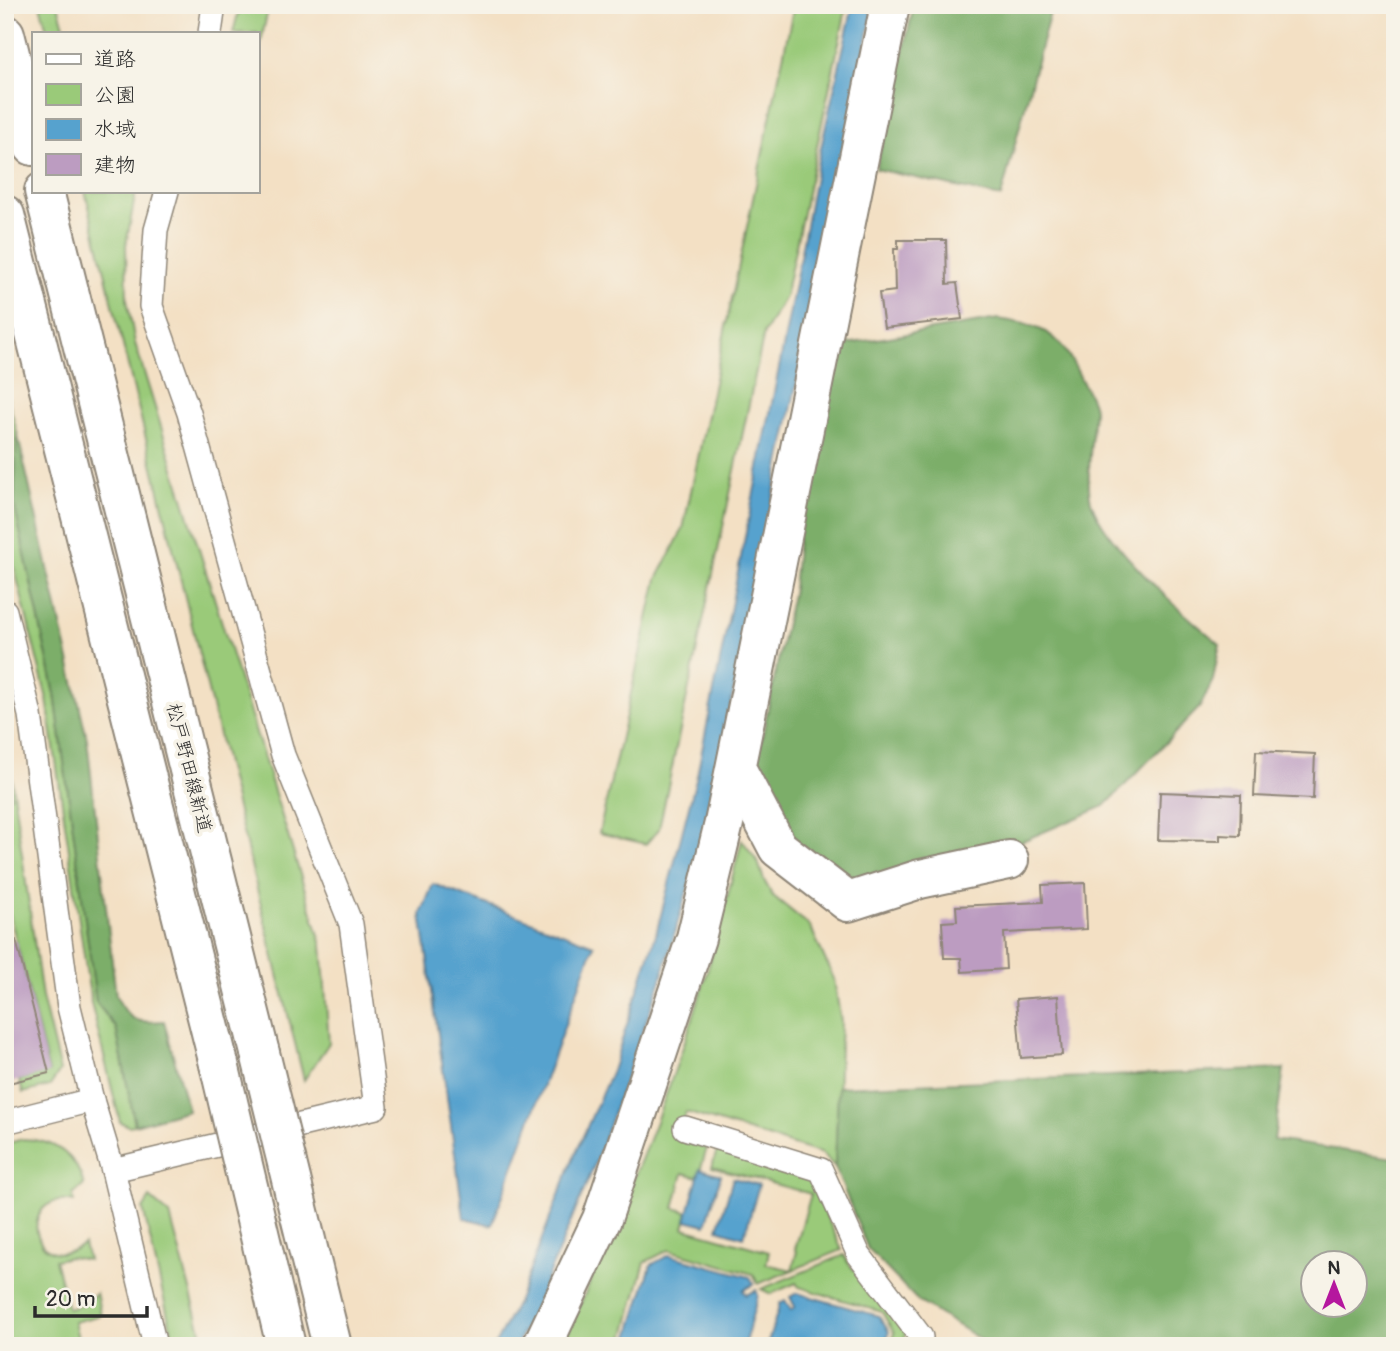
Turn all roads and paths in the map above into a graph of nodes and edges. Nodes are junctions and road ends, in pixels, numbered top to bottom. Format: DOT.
graph roads {
  1 [pos="214,5"];
  2 [pos="890,5"];
  3 [pos="210,32"];
  4 [pos="5,34"];
  5 [pos="32,142"];
  6 [pos="44,192"];
  7 [pos="167,192"];
  8 [pos="5,215"];
  9 [pos="5,611"];
  10 [pos="736,768"];
  11 [pos="1009,860"];
  12 [pos="92,1100"];
  13 [pos="5,1122"];
  14 [pos="685,1128"];
  15 [pos="113,1170"];
  16 [pos="926,1343"];
  17 [pos="155,1346"];
  18 [pos="286,1346"];
  19 [pos="332,1346"];
  20 [pos="542,1346"];
  1 -- 3 [label="lane"];
  2 -- 10 [label="main road"];
  4 -- 5 [label="main road"];
  6 -- 19 [label="main road, 松戸野田線新道, bridge"];
  7 -- 15 [label="lane"];
  8 -- 18 [label="main road, bridge"];
  9 -- 12 [label="lane"];
  10 -- 11 [label="main road"];
  10 -- 20 [label="main road"];
  12 -- 13 [label="lane"];
  12 -- 15 [label="lane"];
  14 -- 16 [label="lane"];
  15 -- 17 [label="lane"];
}
